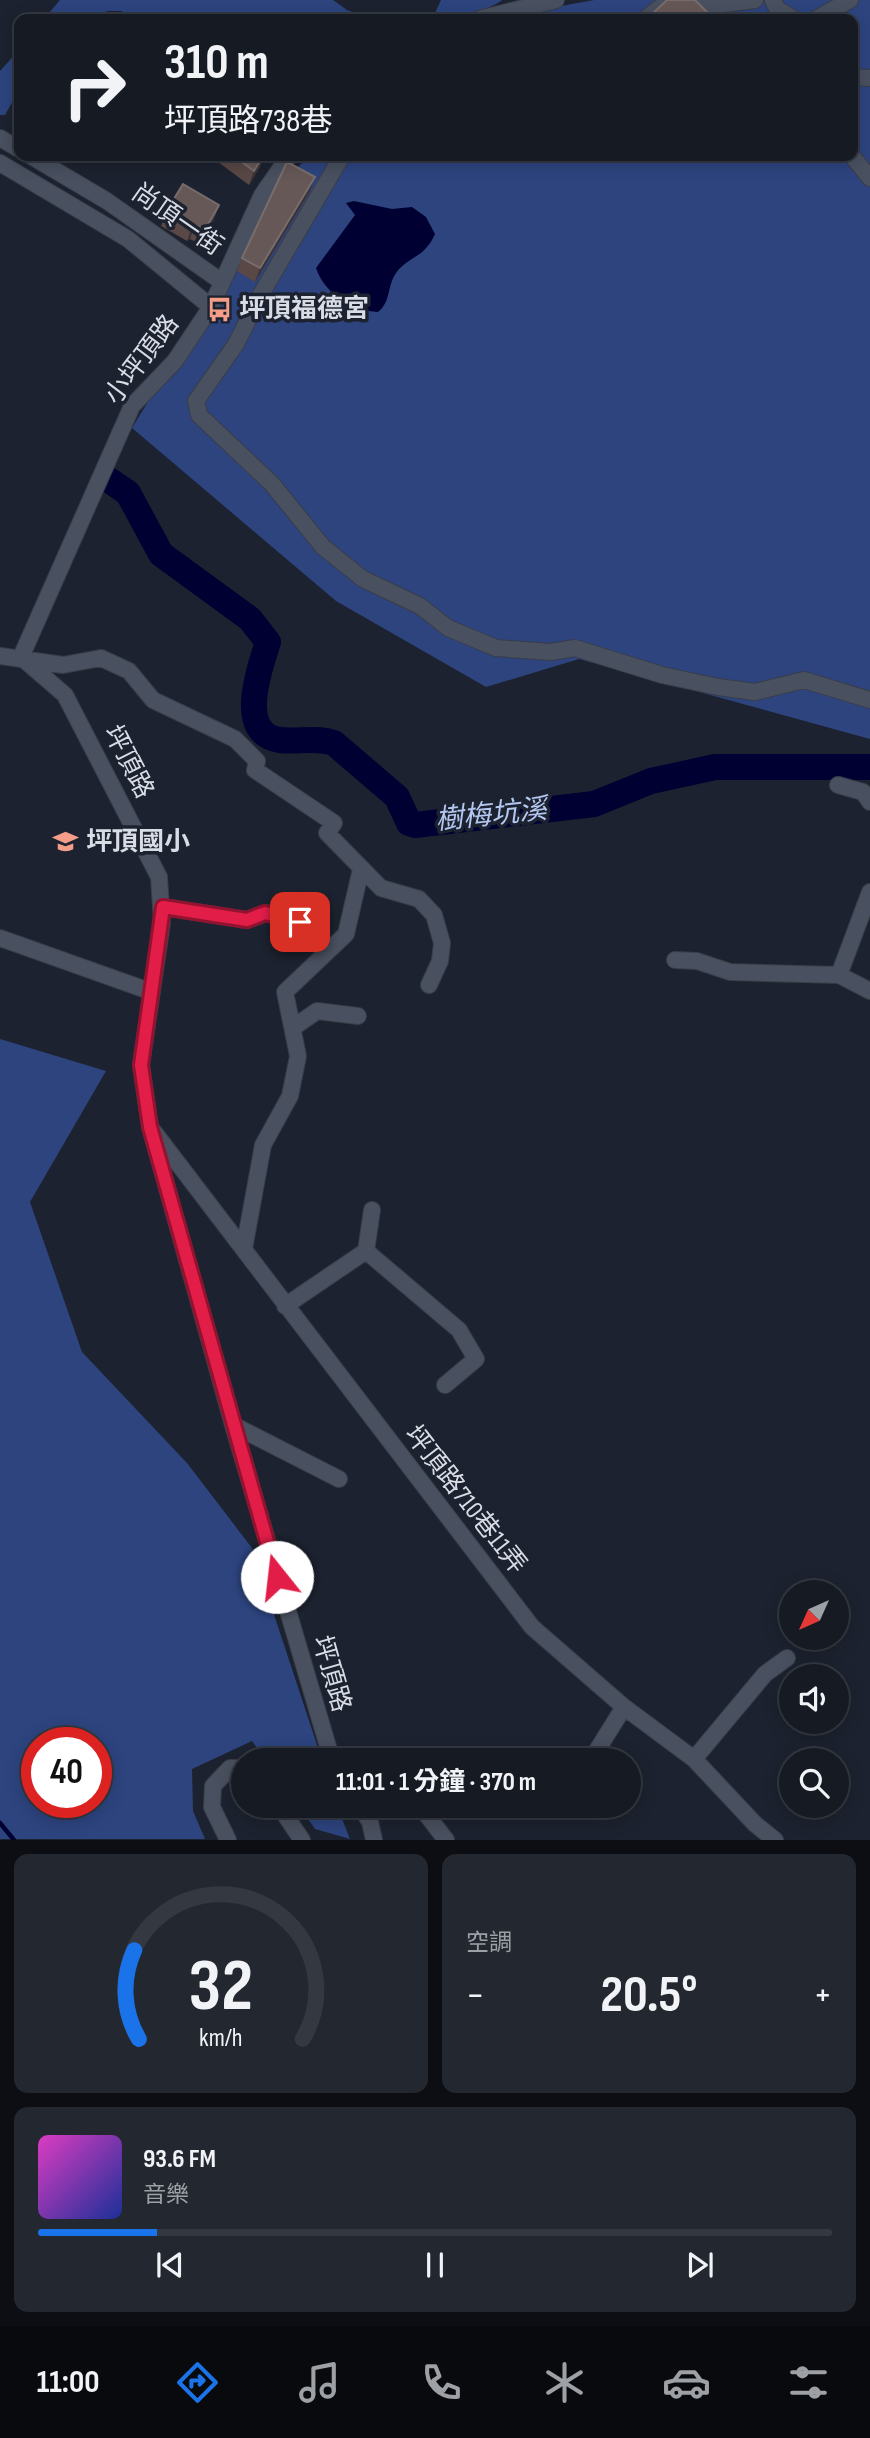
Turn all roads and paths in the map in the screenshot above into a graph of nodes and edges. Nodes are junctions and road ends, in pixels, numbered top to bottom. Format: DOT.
graph roads {
  1 [pos="556,0"];
  2 [pos="674,0"];
  3 [pos="755,0"];
  4 [pos="850,0"];
  5 [pos="515,4"];
  6 [pos="702,9"];
  7 [pos="491,14"];
  8 [pos="651,14"];
  9 [pos="825,14"];
  10 [pos="39,161"];
  11 [pos="283,161"];
  12 [pos="339,161"];
  13 [pos="856,161"];
  14 [pos="0,163"];
  15 [pos="870,178"];
  16 [pos="222,282"];
  17 [pos="211,307"];
  18 [pos="0,656"];
  19 [pos="21,657"];
  20 [pos="870,700"];
  21 [pos="838,785"];
  22 [pos="870,802"];
  23 [pos="361,869"];
  24 [pos="870,891"];
  25 [pos="163,907"];
  26 [pos="0,938"];
  27 [pos="327,952"];
  28 [pos="675,960"];
  29 [pos="839,975"];
  30 [pos="429,985"];
  31 [pos="870,991"];
  32 [pos="152,992"];
  33 [pos="358,1016"];
  34 [pos="294,1027"];
  35 [pos="150,1127"];
  36 [pos="163,1175"];
  37 [pos="190,1175"];
  38 [pos="372,1210"];
  39 [pos="244,1249"];
  40 [pos="366,1251"];
  41 [pos="285,1306"];
  42 [pos="445,1385"];
  43 [pos="233,1425"];
  44 [pos="339,1479"];
  45 [pos="787,1658"];
  46 [pos="624,1707"];
  47 [pos="328,1748"];
  48 [pos="598,1748"];
  49 [pos="694,1759"];
  50 [pos="231,1768"];
  51 [pos="287,1818"];
  52 [pos="368,1818"];
  53 [pos="429,1818"];
  54 [pos="228,1839"];
  55 [pos="302,1839"];
  56 [pos="374,1839"];
  57 [pos="446,1839"];
  58 [pos="775,1839"];
  1 -- 5 [label="street"];
  2 -- 8 [label="street"];
  3 -- 6 [label="street"];
  4 -- 9 [label="street"];
  5 -- 7 [label="street"];
  10 -- 16 [label="street, 尚頂一街"];
  11 -- 16 [label="street, 小坪頂路"];
  12 -- 20 [label="street"];
  13 -- 15 [label="street"];
  14 -- 17 [label="street"];
  16 -- 17 [label="street, 小坪頂路"];
  17 -- 19 [label="street, 小坪頂路"];
  18 -- 19 [label="street"];
  19 -- 23 [label="street"];
  19 -- 25 [label="street, 坪頂路"];
  21 -- 22 [label="street"];
  23 -- 27 [label="street"];
  23 -- 30 [label="street"];
  24 -- 29 [label="street"];
  25 -- 27 [label="street"];
  25 -- 32 [label="street, 坪頂路"];
  26 -- 32 [label="street"];
  27 -- 34 [label="street"];
  28 -- 29 [label="street"];
  29 -- 31 [label="street"];
  32 -- 35 [label="street, 坪頂路"];
  33 -- 34 [label="street"];
  34 -- 39 [label="street"];
  35 -- 36 [label="street, 坪頂路"];
  35 -- 37 [label="street, 坪頂路710巷11弄"];
  36 -- 37 [label="street"];
  36 -- 43 [label="street, 坪頂路"];
  37 -- 39 [label="street, 坪頂路710巷11弄"];
  38 -- 40 [label="street"];
  39 -- 41 [label="street, 坪頂路710巷11弄"];
  40 -- 41 [label="street"];
  40 -- 42 [label="street"];
  41 -- 46 [label="street, 坪頂路710巷11弄"];
  43 -- 44 [label="street"];
  43 -- 47 [label="street, 坪頂路"];
  45 -- 49 [label="street"];
  46 -- 48 [label="street"];
  46 -- 49 [label="street, 坪頂路710巷11弄"];
  49 -- 58 [label="street, 坪頂路710巷11弄"];
  50 -- 54 [label="street"];
  51 -- 55 [label="street"];
  52 -- 56 [label="street"];
  53 -- 57 [label="street"];
}
